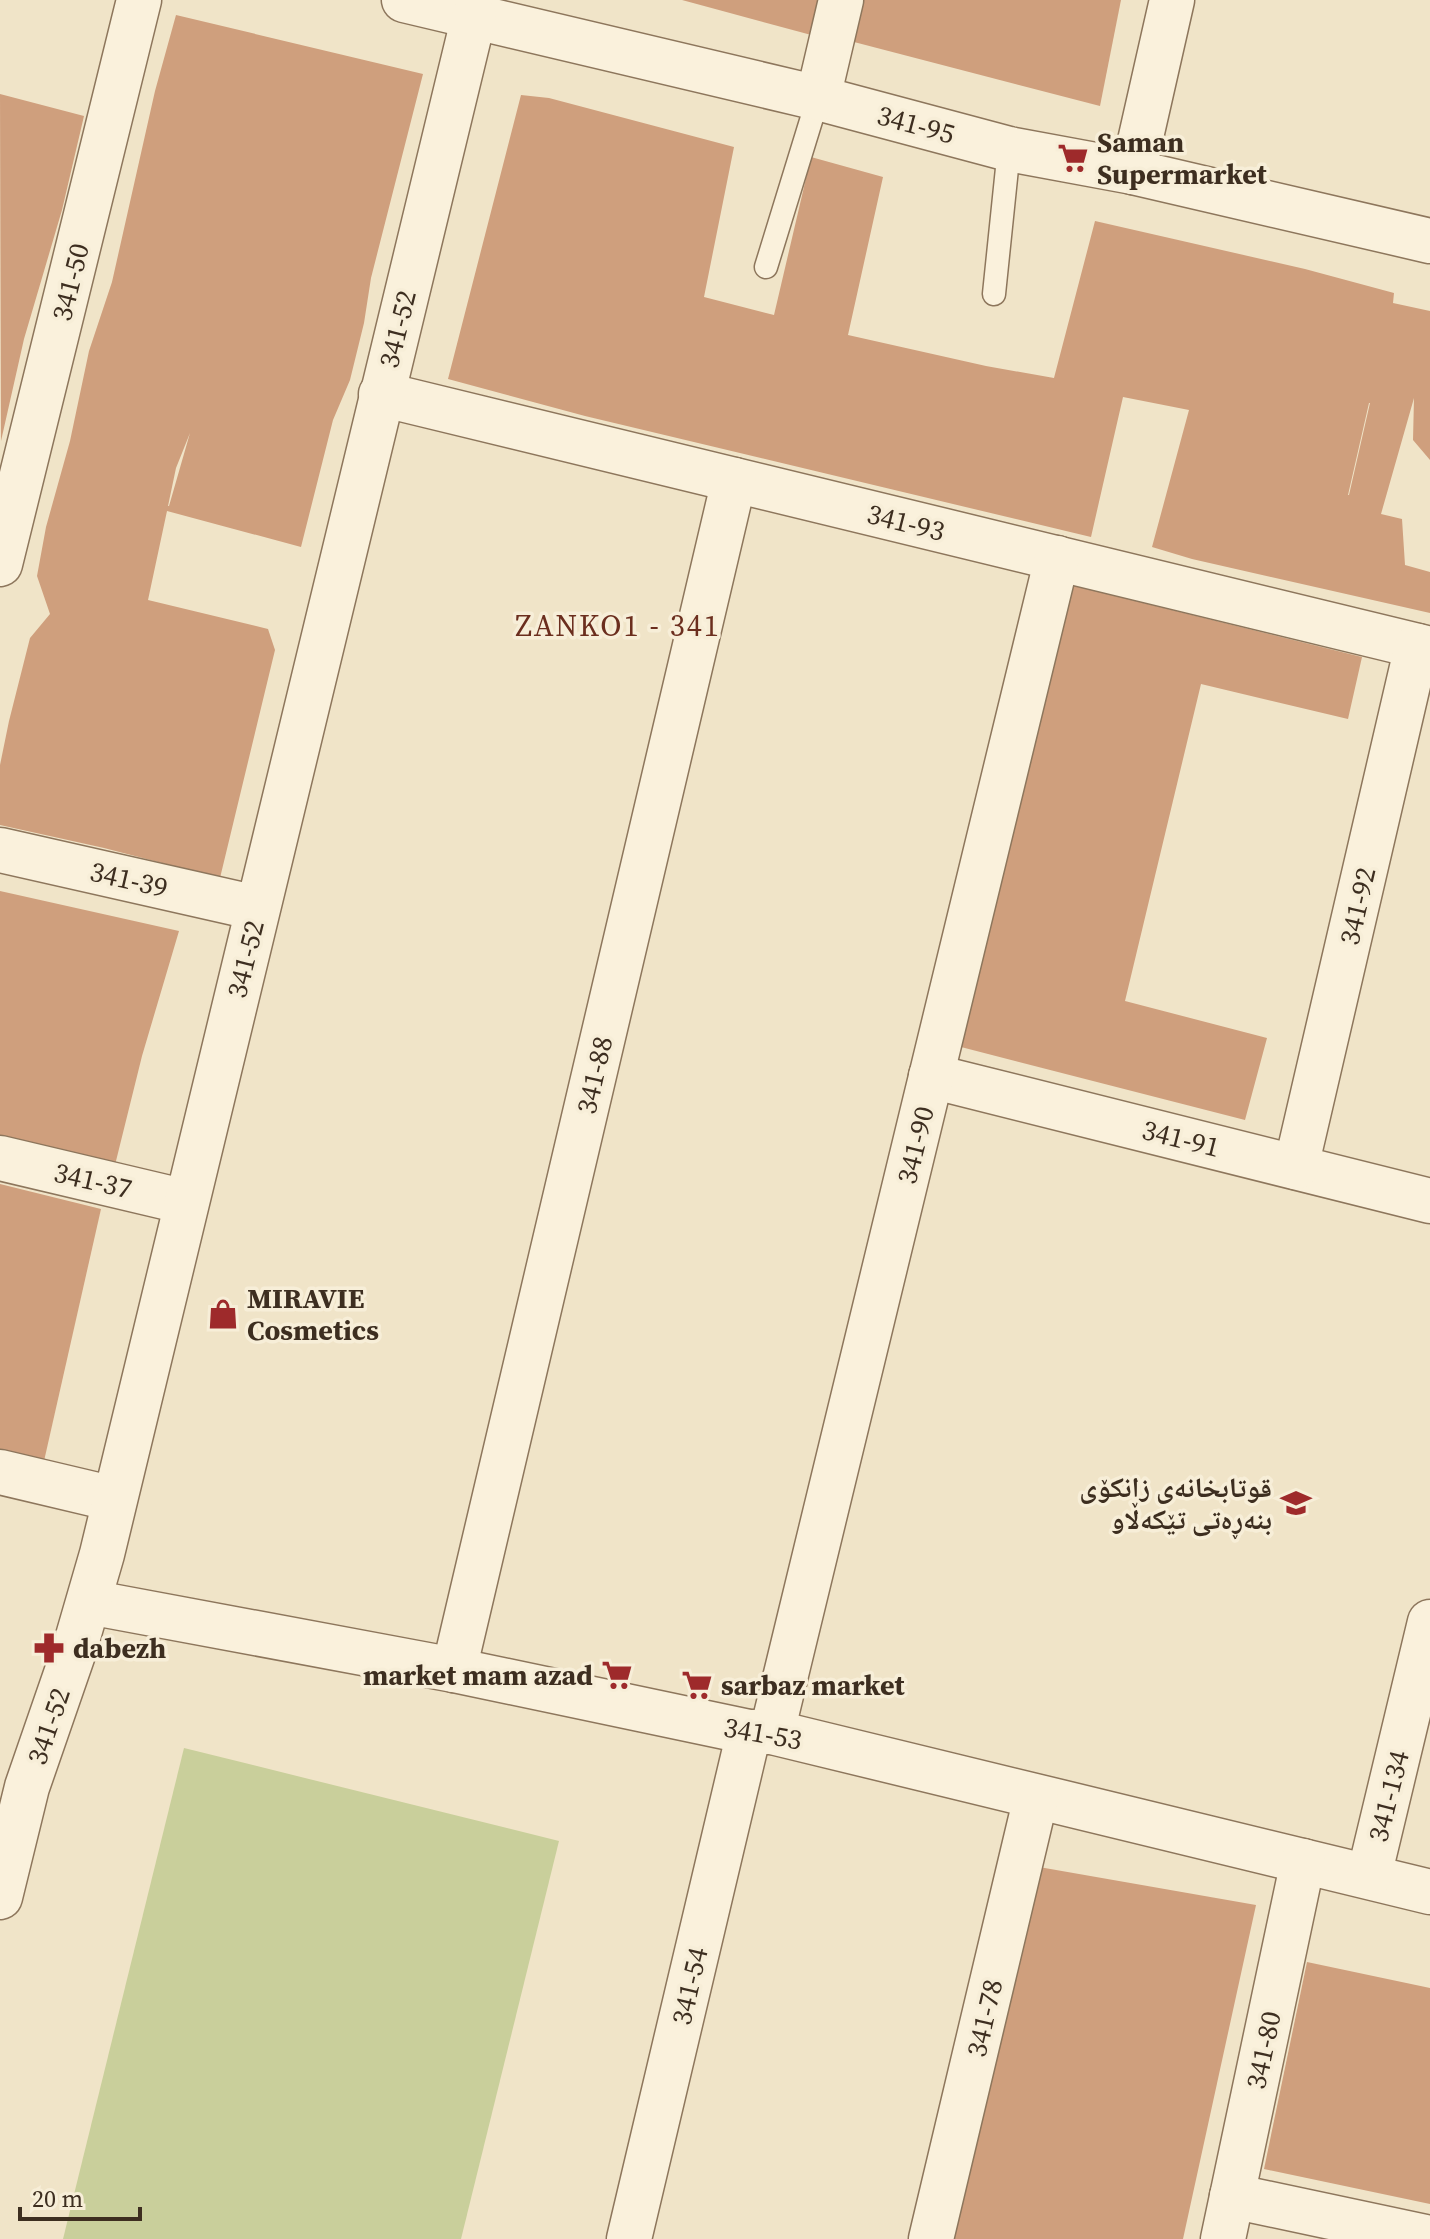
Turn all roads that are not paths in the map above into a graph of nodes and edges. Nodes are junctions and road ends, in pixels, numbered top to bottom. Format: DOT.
graph roads {
  1 [pos="139,0"];
  2 [pos="404,0"];
  3 [pos="841,0"];
  4 [pos="1172,0"];
  5 [pos="528,15"];
  6 [pos="474,16"];
  7 [pos="818,98"];
  8 [pos="1009,149"];
  9 [pos="1133,172"];
  10 [pos="1430,241"];
  11 [pos="766,267"];
  12 [pos="994,294"];
  13 [pos="381,394"];
  14 [pos="734,480"];
  15 [pos="1057,558"];
  16 [pos="0,564"];
  17 [pos="1424,647"];
  18 [pos="0,850"];
  19 [pos="257,908"];
  20 [pos="931,1076"];
  21 [pos="0,1158"];
  22 [pos="1296,1167"];
  23 [pos="1430,1201"];
  24 [pos="186,1202"];
  25 [pos="0,1472"];
  26 [pos="114,1499"];
  27 [pos="89,1602"];
  28 [pos="1430,1622"];
  29 [pos="454,1670"];
  30 [pos="761,1732"];
  31 [pos="14,1783"];
  32 [pos="1036,1797"];
  33 [pos="1303,1861"];
  34 [pos="1369,1876"];
  35 [pos="1430,1892"];
  36 [pos="0,1897"];
  37 [pos="1232,2196"];
  38 [pos="1430,2238"];
  39 [pos="629,2239"];
  40 [pos="931,2239"];
  41 [pos="1223,2239"];
  1 -- 16 [label="street, 341-50"];
  2 -- 6 [label="street, 341-95"];
  3 -- 7 [label="street"];
  4 -- 9 [label="street"];
  5 -- 6 [label="street, 341-95"];
  5 -- 7 [label="street, 341-95"];
  6 -- 13 [label="street, 341-52"];
  7 -- 8 [label="street, 341-95"];
  7 -- 11 [label="lane"];
  8 -- 9 [label="street, 341-95"];
  8 -- 12 [label="lane"];
  9 -- 10 [label="street, 341-95"];
  13 -- 14 [label="street, 341-93"];
  13 -- 19 [label="street, 341-52"];
  14 -- 15 [label="street, 341-93"];
  14 -- 29 [label="street, 341-88"];
  15 -- 17 [label="street, 341-93"];
  15 -- 20 [label="street, 341-90"];
  17 -- 22 [label="street, 341-92"];
  18 -- 19 [label="street, 341-39"];
  19 -- 24 [label="street, 341-52"];
  20 -- 22 [label="street, 341-91"];
  20 -- 30 [label="street, 341-90"];
  21 -- 24 [label="street, 341-37"];
  22 -- 23 [label="street, 341-91"];
  24 -- 26 [label="street, 341-52"];
  25 -- 26 [label="street"];
  26 -- 27 [label="street, 341-52"];
  27 -- 29 [label="street, 341-53"];
  27 -- 31 [label="street, 341-52"];
  28 -- 34 [label="street, 341-134"];
  29 -- 30 [label="street, 341-53"];
  30 -- 32 [label="street, 341-53"];
  30 -- 39 [label="street, 341-54"];
  31 -- 36 [label="street, 341-52"];
  32 -- 33 [label="street, 341-53"];
  32 -- 40 [label="street, 341-78"];
  33 -- 34 [label="street, 341-53"];
  33 -- 37 [label="street, 341-80"];
  34 -- 35 [label="street, 341-53"];
  37 -- 38 [label="street"];
  37 -- 41 [label="street, 341-80"];
}
